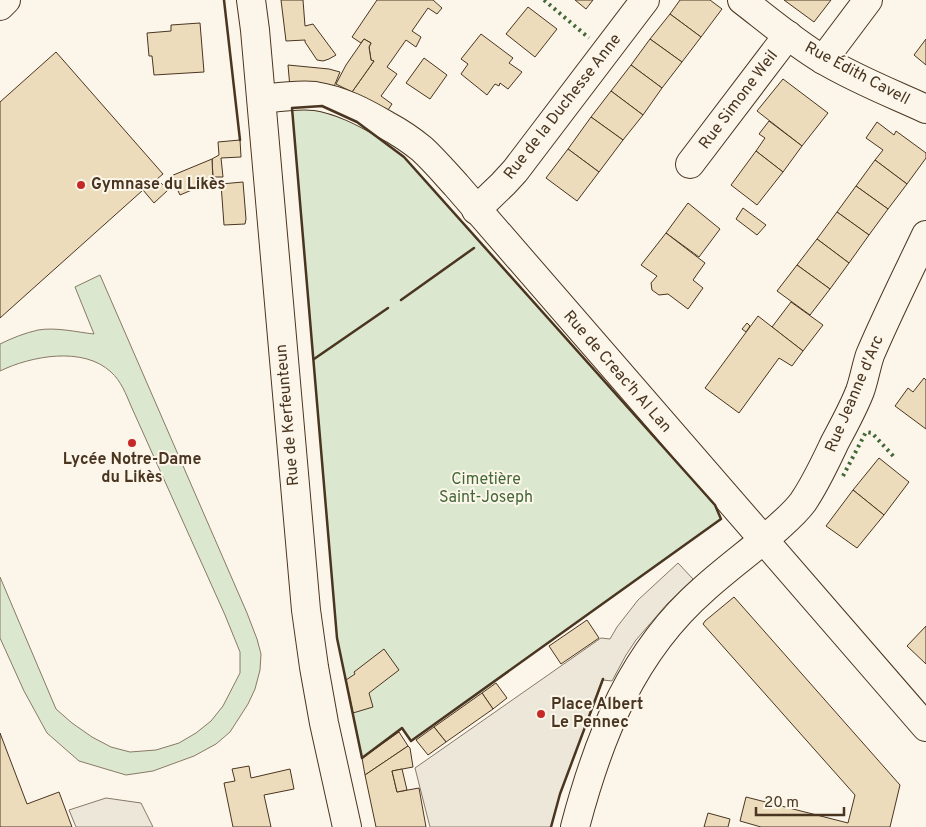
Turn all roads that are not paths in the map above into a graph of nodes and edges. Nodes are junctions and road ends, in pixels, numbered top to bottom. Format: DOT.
graph roads {
  1 [pos="6,0"];
  2 [pos="251,0"];
  3 [pos="645,0"];
  4 [pos="742,0"];
  5 [pos="868,0"];
  6 [pos="0,6"];
  7 [pos="788,35"];
  8 [pos="823,60"];
  9 [pos="262,100"];
  10 [pos="926,109"];
  11 [pos="690,164"];
  12 [pos="476,210"];
  13 [pos="926,236"];
  14 [pos="764,540"];
  15 [pos="926,727"];
  16 [pos="347,827"];
  17 [pos="575,827"];
  1 -- 6 [label="street"];
  2 -- 9 [label="street, Rue de Kerfeunteun"];
  3 -- 12 [label="street, Rue de la Duchesse Anne"];
  4 -- 7 [label="street, Rue Édith Cavell"];
  5 -- 8 [label="street"];
  7 -- 8 [label="street, Rue Édith Cavell"];
  7 -- 11 [label="street, Rue Simone Weil"];
  8 -- 10 [label="street, Rue Édith Cavell"];
  9 -- 12 [label="street, Rue de Creac'h Al Lan"];
  9 -- 16 [label="street, Rue de Kerfeunteun"];
  12 -- 14 [label="street, Rue de Creac'h Al Lan"];
  13 -- 14 [label="street, Rue Jeanne d'Arc"];
  14 -- 15 [label="street, Rue de Creac'h Al Lan"];
  14 -- 17 [label="street, Rue Jeanne d'Arc"];
}
